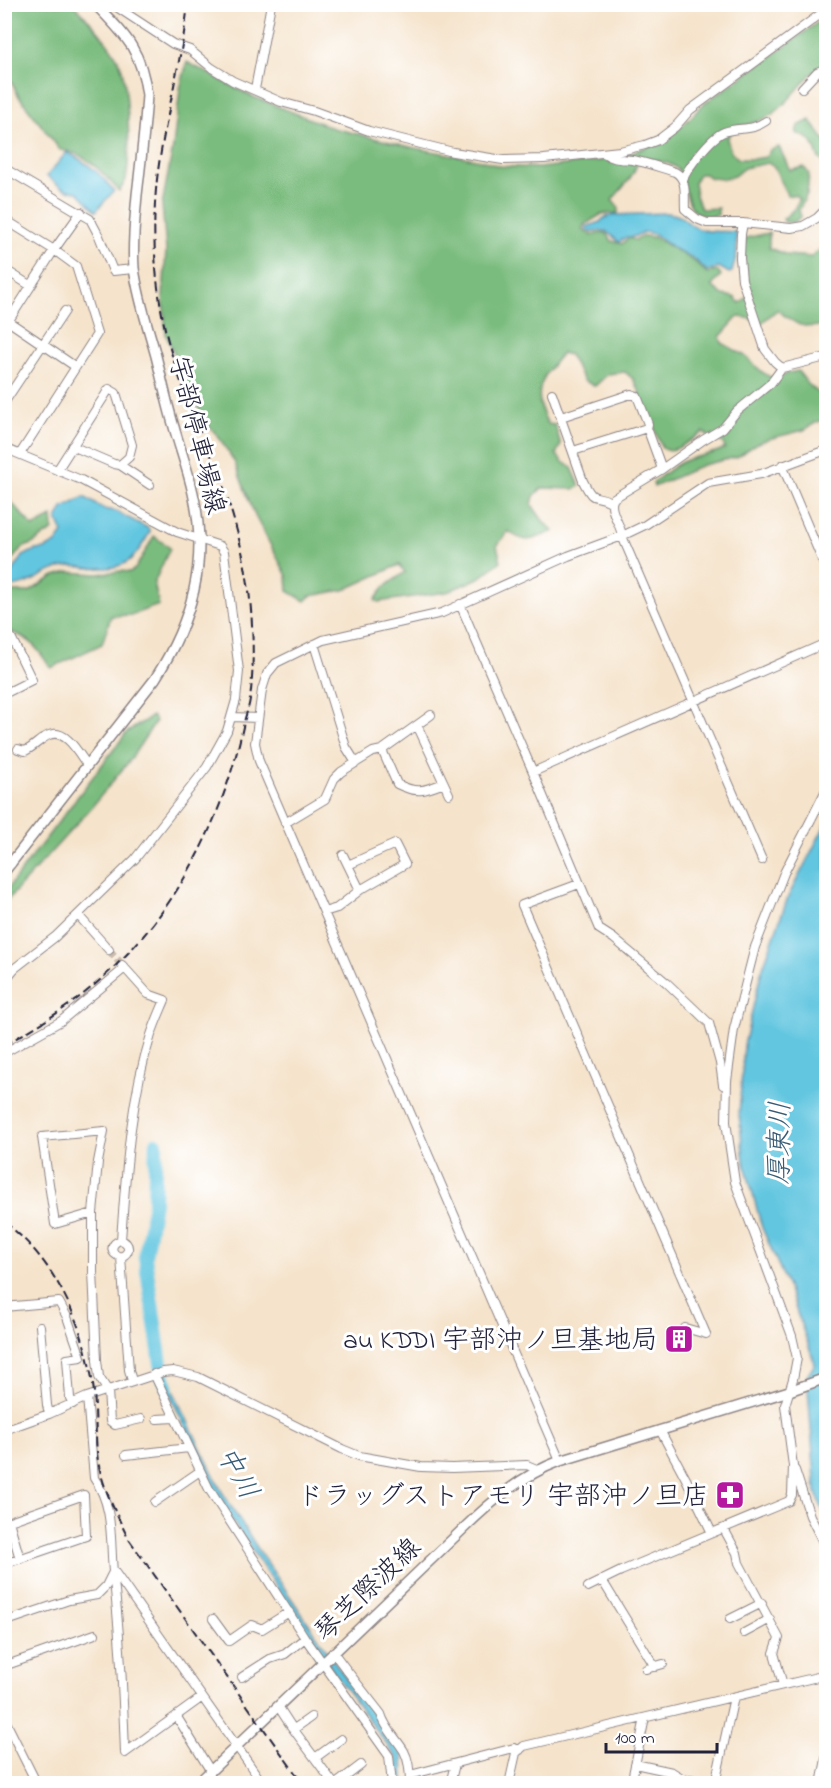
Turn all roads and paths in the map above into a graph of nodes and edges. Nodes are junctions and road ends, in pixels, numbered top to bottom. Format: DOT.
graph roads {
  1 [pos="95,4"];
  2 [pos="112,4"];
  3 [pos="271,4"];
  4 [pos="826,10"];
  5 [pos="826,68"];
  6 [pos="802,87"];
  7 [pos="255,89"];
  8 [pos="766,121"];
  9 [pos="604,153"];
  10 [pos="4,168"];
  11 [pos="683,179"];
  12 [pos="826,209"];
  13 [pos="81,212"];
  14 [pos="4,219"];
  15 [pos="743,223"];
  16 [pos="54,250"];
  17 [pos="4,269"];
  18 [pos="134,269"];
  19 [pos="31,286"];
  20 [pos="65,311"];
  21 [pos="6,322"];
  22 [pos="43,343"];
  23 [pos="826,357"];
  24 [pos="76,367"];
  25 [pos="782,368"];
  26 [pos="552,393"];
  27 [pos="4,403"];
  28 [pos="561,417"];
  29 [pos="647,428"];
  30 [pos="72,446"];
  31 [pos="4,448"];
  32 [pos="826,450"];
  33 [pos="573,451"];
  34 [pos="20,454"];
  35 [pos="120,465"];
  36 [pos="782,465"];
  37 [pos="58,469"];
  38 [pos="662,469"];
  39 [pos="150,485"];
  40 [pos="611,502"];
  41 [pos="622,536"];
  42 [pos="199,540"];
  43 [pos="826,569"];
  44 [pos="460,604"];
  45 [pos="4,636"];
  46 [pos="314,644"];
  47 [pos="826,644"];
  48 [pos="4,694"];
  49 [pos="693,701"];
  50 [pos="431,715"];
  51 [pos="232,717"];
  52 [pos="258,718"];
  53 [pos="417,725"];
  54 [pos="18,749"];
  55 [pos="382,750"];
  56 [pos="356,763"];
  57 [pos="87,765"];
  58 [pos="533,772"];
  59 [pos="444,783"];
  60 [pos="826,790"];
  61 [pos="449,794"];
  62 [pos="285,823"];
  63 [pos="4,855"];
  64 [pos="343,855"];
  65 [pos="762,860"];
  66 [pos="348,865"];
  67 [pos="8,868"];
  68 [pos="579,884"];
  69 [pos="360,891"];
  70 [pos="324,912"];
  71 [pos="78,915"];
  72 [pos="109,950"];
  73 [pos="4,981"];
  74 [pos="4,1053"];
  75 [pos="727,1094"];
  76 [pos="93,1213"];
  77 [pos="4,1307"];
  78 [pos="40,1326"];
  79 [pos="685,1328"];
  80 [pos="154,1374"];
  81 [pos="826,1378"];
  82 [pos="132,1381"];
  83 [pos="108,1391"];
  84 [pos="789,1391"];
  85 [pos="87,1397"];
  86 [pos="73,1404"];
  87 [pos="49,1414"];
  88 [pos="174,1418"];
  89 [pos="141,1419"];
  90 [pos="157,1419"];
  91 [pos="4,1430"];
  92 [pos="660,1430"];
  93 [pos="189,1448"];
  94 [pos="126,1455"];
  95 [pos="560,1461"];
  96 [pos="793,1466"];
  97 [pos="539,1470"];
  98 [pos="200,1471"];
  99 [pos="155,1502"];
  100 [pos="7,1522"];
  101 [pos="724,1529"];
  102 [pos="712,1533"];
  103 [pos="826,1548"];
  104 [pos="20,1559"];
  105 [pos="4,1564"];
  106 [pos="113,1570"];
  107 [pos="602,1580"];
  108 [pos="588,1587"];
  109 [pos="762,1603"];
  110 [pos="289,1612"];
  111 [pos="213,1619"];
  112 [pos="730,1619"];
  113 [pos="770,1619"];
  114 [pos="4,1622"];
  115 [pos="744,1633"];
  116 [pos="95,1634"];
  117 [pos="305,1638"];
  118 [pos="333,1652"];
  119 [pos="323,1661"];
  120 [pos="4,1666"];
  121 [pos="646,1669"];
  122 [pos="826,1675"];
  123 [pos="242,1677"];
  124 [pos="783,1685"];
  125 [pos="201,1698"];
  126 [pos="734,1698"];
  127 [pos="278,1706"];
  128 [pos="177,1717"];
  129 [pos="311,1717"];
  130 [pos="4,1718"];
  131 [pos="645,1718"];
  132 [pos="294,1729"];
  133 [pos="391,1735"];
  134 [pos="341,1738"];
  135 [pos="381,1742"];
  136 [pos="237,1745"];
  137 [pos="520,1750"];
  138 [pos="315,1758"];
  139 [pos="826,1760"];
  140 [pos="455,1764"];
  141 [pos="635,1764"];
  142 [pos="361,1765"];
  143 [pos="210,1770"];
  144 [pos="410,1779"];
  145 [pos="197,1783"];
  146 [pos="712,1783"];
  147 [pos="37,1784"];
  148 [pos="263,1784"];
  149 [pos="335,1784"];
  150 [pos="392,1784"];
  151 [pos="450,1784"];
  152 [pos="509,1784"];
  153 [pos="631,1784"];
  154 [pos="821,1784"];
  1 -- 18 [label="main road, 宇部停車場線"];
  2 -- 7 [label="street"];
  3 -- 7 [label="street"];
  4 -- 9 [label="street"];
  5 -- 6 [label="street"];
  7 -- 9 [label="street"];
  8 -- 11 [label="street"];
  9 -- 11 [label="street"];
  10 -- 13 [label="street"];
  11 -- 15 [label="street"];
  12 -- 15 [label="street"];
  13 -- 16 [label="street"];
  13 -- 18 [label="street"];
  14 -- 16 [label="street"];
  15 -- 25 [label="street"];
  16 -- 19 [label="street"];
  16 -- 24 [label="street"];
  17 -- 19 [label="street"];
  18 -- 42 [label="main road, 宇部停車場線"];
  19 -- 21 [label="street"];
  20 -- 22 [label="street"];
  21 -- 22 [label="street"];
  22 -- 24 [label="street"];
  22 -- 27 [label="street"];
  23 -- 25 [label="street"];
  24 -- 34 [label="street"];
  25 -- 38 [label="street"];
  26 -- 28 [label="street"];
  28 -- 29 [label="street"];
  28 -- 33 [label="street"];
  29 -- 33 [label="street"];
  29 -- 38 [label="street"];
  30 -- 35 [label="street"];
  30 -- 35 [label="street"];
  30 -- 37 [label="street"];
  31 -- 34 [label="street"];
  32 -- 36 [label="street"];
  33 -- 40 [label="street"];
  34 -- 37 [label="street"];
  35 -- 39 [label="street"];
  36 -- 41 [label="street"];
  36 -- 43 [label="street"];
  37 -- 42 [label="street"];
  38 -- 40 [label="street"];
  40 -- 41 [label="street"];
  41 -- 44 [label="street"];
  41 -- 49 [label="street"];
  42 -- 51 [label="street"];
  42 -- 57 [label="main road, 宇部停車場線"];
  44 -- 46 [label="street"];
  44 -- 58 [label="street"];
  45 -- 48 [label="street"];
  46 -- 52 [label="street"];
  46 -- 56 [label="street"];
  47 -- 49 [label="street"];
  49 -- 58 [label="street"];
  49 -- 65 [label="street"];
  50 -- 53 [label="street"];
  51 -- 52 [label="street"];
  51 -- 71 [label="street"];
  52 -- 62 [label="street"];
  53 -- 55 [label="street"];
  53 -- 59 [label="street"];
  54 -- 57 [label="street"];
  55 -- 56 [label="street"];
  55 -- 59 [label="street"];
  56 -- 62 [label="street"];
  57 -- 67 [label="main road, 宇部停車場線"];
  58 -- 68 [label="street"];
  59 -- 61 [label="street"];
  60 -- 75 [label="street"];
  62 -- 70 [label="street"];
  63 -- 67 [label="street"];
  64 -- 66 [label="street"];
  66 -- 69 [label="street"];
  66 -- 69 [label="street"];
  68 -- 75 [label="street"];
  68 -- 79 [label="street"];
  69 -- 70 [label="street"];
  70 -- 95 [label="street"];
  71 -- 72 [label="street"];
  71 -- 73 [label="street"];
  74 -- 82 [label="street"];
  75 -- 84 [label="street"];
  76 -- 76 [label="street"];
  76 -- 83 [label="street"];
  77 -- 86 [label="street"];
  78 -- 87 [label="street"];
  80 -- 82 [label="street"];
  80 -- 88 [label="street"];
  80 -- 97 [label="street"];
  81 -- 84 [label="main road, 琴芝際波線"];
  82 -- 83 [label="street"];
  83 -- 85 [label="street"];
  83 -- 89 [label="street"];
  84 -- 92 [label="main road, 琴芝際波線"];
  84 -- 96 [label="street"];
  85 -- 86 [label="street"];
  85 -- 106 [label="street"];
  86 -- 87 [label="street"];
  87 -- 91 [label="street"];
  88 -- 90 [label="street"];
  88 -- 93 [label="street"];
  92 -- 95 [label="main road, 琴芝際波線"];
  92 -- 102 [label="street"];
  93 -- 94 [label="street"];
  93 -- 98 [label="street"];
  95 -- 97 [label="main road, 琴芝際波線"];
  96 -- 101 [label="street"];
  96 -- 103 [label="street"];
  97 -- 118 [label="main road, 琴芝際波線"];
  98 -- 99 [label="street"];
  98 -- 110 [label="street"];
  100 -- 104 [label="street"];
  100 -- 104 [label="street"];
  101 -- 102 [label="street"];
  101 -- 109 [label="street"];
  102 -- 107 [label="street"];
  104 -- 105 [label="street"];
  106 -- 114 [label="street"];
  106 -- 125 [label="street"];
  106 -- 128 [label="street"];
  107 -- 108 [label="street"];
  107 -- 121 [label="street"];
  109 -- 112 [label="street"];
  109 -- 113 [label="street"];
  110 -- 111 [label="street"];
  110 -- 117 [label="street"];
  113 -- 115 [label="street"];
  113 -- 124 [label="street"];
  116 -- 120 [label="street"];
  117 -- 119 [label="street"];
  117 -- 123 [label="street"];
  118 -- 119 [label="main road, 琴芝際波線"];
  118 -- 133 [label="street"];
  119 -- 127 [label="main road, 琴芝際波線"];
  119 -- 135 [label="street"];
  122 -- 124 [label="street"];
  124 -- 126 [label="street"];
  125 -- 128 [label="street"];
  125 -- 136 [label="street"];
  126 -- 131 [label="street"];
  126 -- 146 [label="street"];
  127 -- 132 [label="street"];
  127 -- 136 [label="main road, 琴芝際波線"];
  128 -- 143 [label="street"];
  129 -- 132 [label="street"];
  130 -- 147 [label="street"];
  131 -- 137 [label="street"];
  131 -- 141 [label="street"];
  132 -- 138 [label="street"];
  133 -- 135 [label="street"];
  133 -- 144 [label="street"];
  134 -- 138 [label="street"];
  135 -- 150 [label="street"];
  136 -- 143 [label="main road, 琴芝際波線"];
  136 -- 148 [label="street"];
  137 -- 140 [label="street"];
  137 -- 152 [label="street"];
  138 -- 149 [label="street"];
  139 -- 154 [label="street"];
  140 -- 144 [label="street"];
  140 -- 151 [label="street"];
  141 -- 146 [label="street"];
  141 -- 153 [label="street"];
  142 -- 149 [label="street"];
  143 -- 145 [label="main road, 琴芝際波線"];
}
